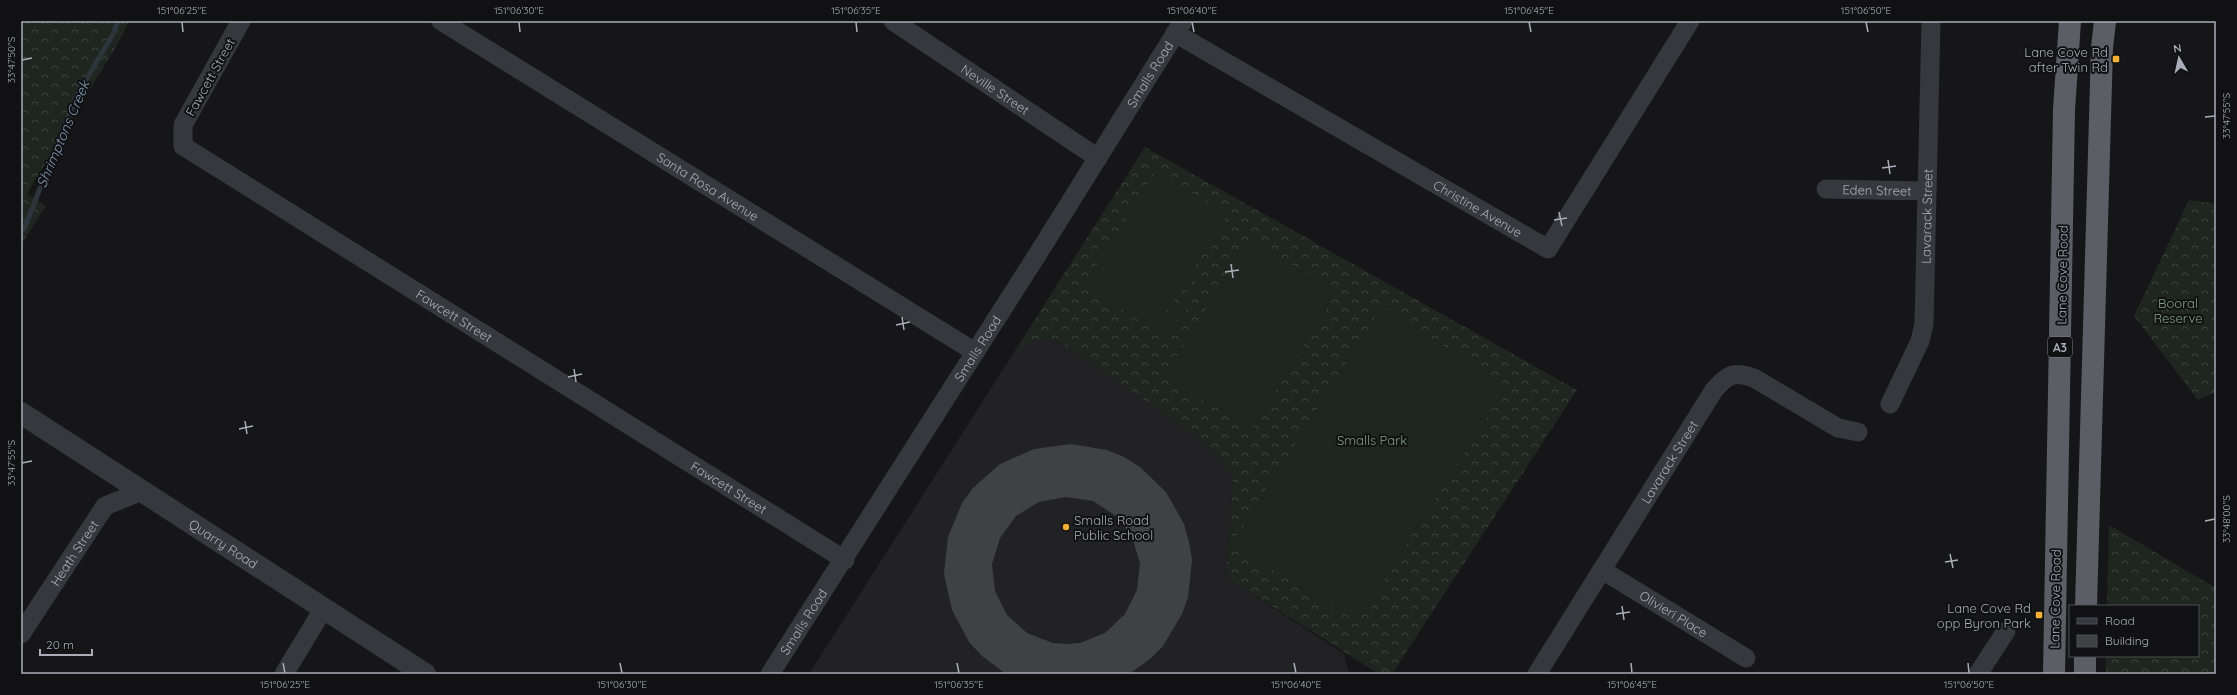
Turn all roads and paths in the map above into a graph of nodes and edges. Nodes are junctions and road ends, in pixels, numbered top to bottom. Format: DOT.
graph roads {
  1 [pos="241,21"];
  2 [pos="441,21"];
  3 [pos="893,21"];
  4 [pos="1690,21"];
  5 [pos="1931,21"];
  6 [pos="2070,21"];
  7 [pos="2105,21"];
  8 [pos="1179,27"];
  9 [pos="1098,158"];
  10 [pos="1826,189"];
  11 [pos="1927,191"];
  12 [pos="975,352"];
  13 [pos="1890,404"];
  14 [pos="21,413"];
  15 [pos="1858,432"];
  16 [pos="142,491"];
  17 [pos="845,560"];
  18 [pos="1602,570"];
  19 [pos="2086,605"];
  20 [pos="324,608"];
  21 [pos="2006,631"];
  22 [pos="21,634"];
  23 [pos="2085,657"];
  24 [pos="1746,658"];
  25 [pos="284,674"];
  26 [pos="426,674"];
  27 [pos="770,674"];
  28 [pos="1537,674"];
  29 [pos="1978,674"];
  30 [pos="2054,674"];
  31 [pos="2085,674"];
  1 -- 17 [label="street, Fawcett Street"];
  2 -- 12 [label="street, Santa Rosa Avenue"];
  3 -- 9 [label="street, Neville Street"];
  4 -- 8 [label="street, Christine Avenue"];
  5 -- 11 [label="street, Lavarack Street"];
  6 -- 30 [label="highway, Lane Cove Road / A3"];
  7 -- 19 [label="highway"];
  8 -- 9 [label="street, Smalls Road"];
  9 -- 12 [label="street, Smalls Road"];
  10 -- 11 [label="street, Eden Street"];
  11 -- 13 [label="street, Lavarack Street"];
  12 -- 17 [label="street, Smalls Road"];
  14 -- 16 [label="street, Quarry Road"];
  15 -- 18 [label="street, Lavarack Street"];
  16 -- 20 [label="street, Quarry Road"];
  16 -- 22 [label="street, Heath Street"];
  17 -- 27 [label="street, Smalls Road"];
  18 -- 24 [label="street, Olivieri Place"];
  18 -- 28 [label="street, Lavarack Street"];
  20 -- 25 [label="street"];
  20 -- 26 [label="street, Quarry Road"];
  21 -- 29 [label="street"];
  23 -- 31 [label="highway"];
}
